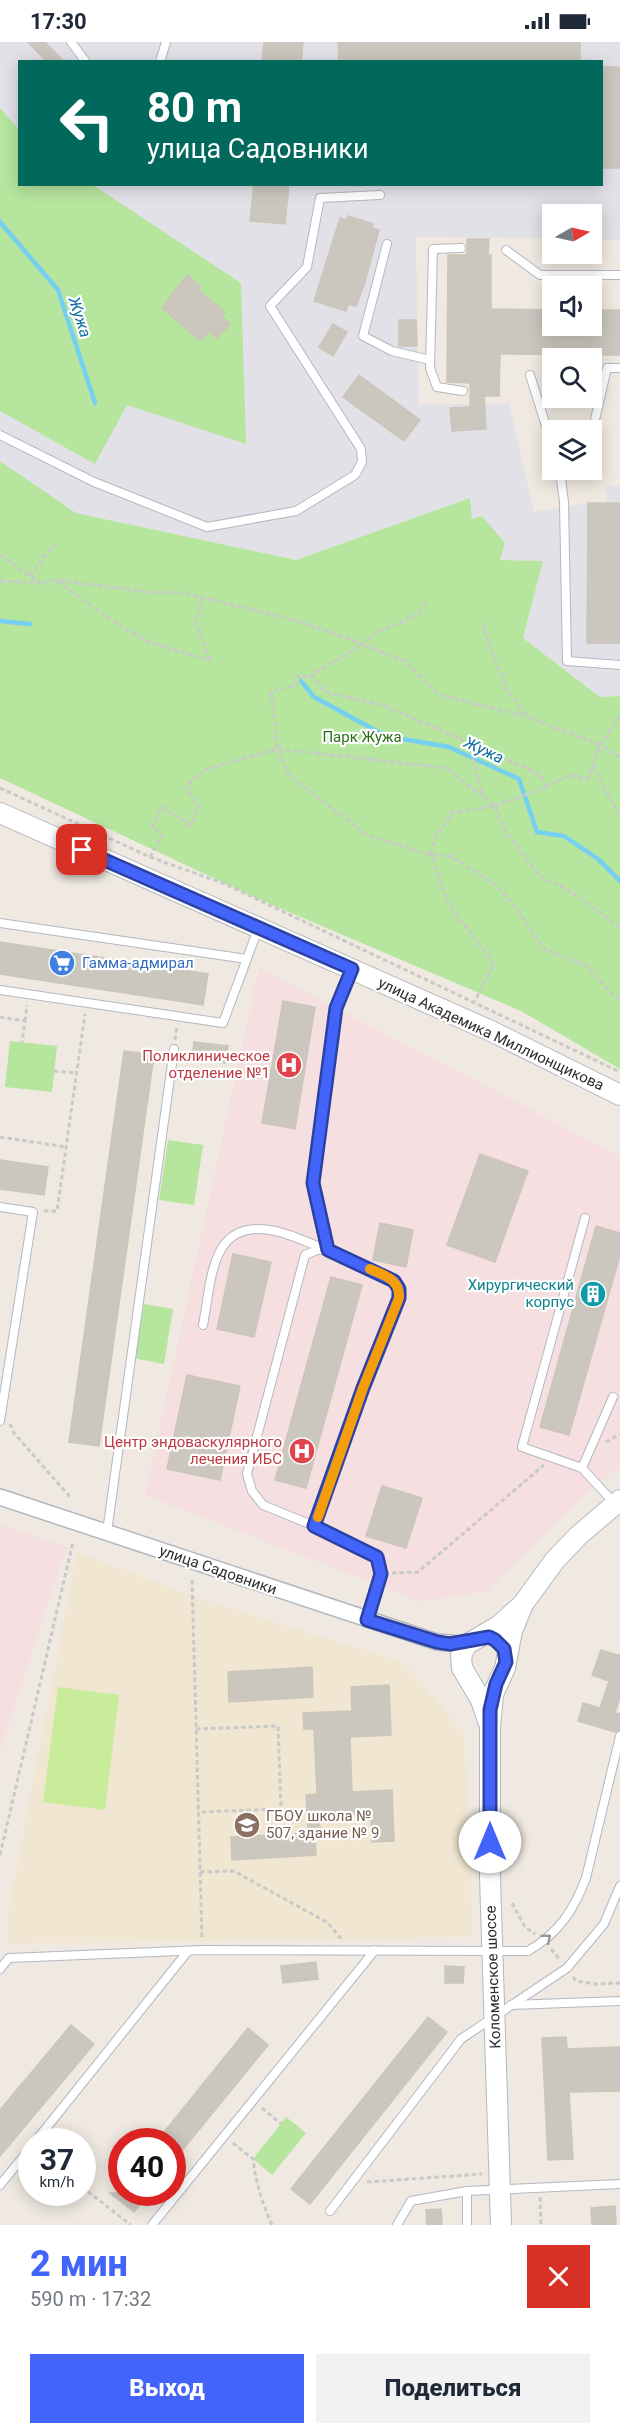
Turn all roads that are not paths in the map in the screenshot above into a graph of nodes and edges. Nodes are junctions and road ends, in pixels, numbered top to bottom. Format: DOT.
graph roads {
  1 [pos="71,42"];
  2 [pos="166,42"];
  3 [pos="84,60"];
  4 [pos="160,60"];
  5 [pos="380,195"];
  6 [pos="387,244"];
  7 [pos="461,248"];
  8 [pos="506,250"];
  9 [pos="620,275"];
  10 [pos="430,360"];
  11 [pos="620,368"];
  12 [pos="531,375"];
  13 [pos="463,391"];
  14 [pos="544,420"];
  15 [pos="595,420"];
  16 [pos="0,435"];
  17 [pos="561,480"];
  18 [pos="620,665"];
  19 [pos="0,813"];
  20 [pos="0,923"];
  21 [pos="259,927"];
  22 [pos="247,959"];
  23 [pos="352,969"];
  24 [pos="0,990"];
  25 [pos="174,1049"];
  26 [pos="620,1095"];
  27 [pos="0,1207"];
  28 [pos="585,1218"];
  29 [pos="328,1250"];
  30 [pos="203,1325"];
  31 [pos="613,1397"];
  32 [pos="2,1406"];
  33 [pos="0,1421"];
  34 [pos="582,1468"];
  35 [pos="0,1497"];
  36 [pos="617,1502"];
  37 [pos="314,1526"];
  38 [pos="107,1532"];
  39 [pos="523,1604"];
  40 [pos="367,1620"];
  41 [pos="473,1639"];
  42 [pos="437,1642"];
  43 [pos="504,1665"];
  44 [pos="465,1672"];
  45 [pos="490,1729"];
  46 [pos="620,1736"];
  47 [pos="620,1886"];
  48 [pos="375,1950"];
  49 [pos="493,1950"];
  50 [pos="188,1951"];
  51 [pos="0,1969"];
  52 [pos="620,2001"];
  53 [pos="502,2010"];
  54 [pos="45,2128"];
  55 [pos="18,2163"];
  56 [pos="620,2184"];
  57 [pos="0,2185"];
  58 [pos="467,2191"];
  59 [pos="500,2191"];
  60 [pos="330,2211"];
  61 [pos="152,2225"];
  62 [pos="397,2225"];
  63 [pos="467,2225"];
  64 [pos="501,2225"];
  1 -- 3 [label="lane"];
  2 -- 4 [label="lane"];
  5 -- 16 [label="lane"];
  6 -- 10 [label="lane"];
  7 -- 10 [label="lane"];
  8 -- 9 [label="lane"];
  10 -- 13 [label="lane"];
  11 -- 15 [label="lane"];
  12 -- 14 [label="lane"];
  17 -- 18 [label="lane"];
  19 -- 21 [label="street, улица Академика Миллионщикова"];
  20 -- 22 [label="lane"];
  21 -- 22 [label="lane"];
  21 -- 23 [label="street, улица Академика Миллионщикова"];
  22 -- 24 [label="lane"];
  23 -- 26 [label="street, улица Академика Миллионщикова"];
  23 -- 29 [label="lane"];
  25 -- 38 [label="lane"];
  27 -- 32 [label="lane"];
  28 -- 34 [label="lane"];
  29 -- 30 [label="lane"];
  29 -- 37 [label="lane"];
  29 -- 37 [label="lane"];
  31 -- 34 [label="lane"];
  32 -- 33 [label="lane"];
  34 -- 36 [label="lane"];
  35 -- 38 [label="street, улица Садовники"];
  36 -- 39 [label="street, улица Садовники"];
  37 -- 40 [label="lane"];
  38 -- 40 [label="street, улица Садовники"];
  39 -- 41 [label="street, улица Садовники"];
  39 -- 43 [label="street, улица Садовники"];
  40 -- 42 [label="street, улица Садовники"];
  41 -- 42 [label="street, улица Садовники"];
  41 -- 43 [label="street, улица Садовники"];
  41 -- 44 [label="street"];
  42 -- 44 [label="street, улица Садовники"];
  43 -- 44 [label="street"];
  43 -- 45 [label="street, Коломенское шоссе"];
  44 -- 45 [label="street, Коломенское шоссе"];
  45 -- 49 [label="street, Коломенское шоссе"];
  49 -- 46 [label="lane, one-way"];
  47 -- 53 [label="lane"];
  48 -- 49 [label="lane"];
  48 -- 50 [label="lane"];
  48 -- 61 [label="lane"];
  49 -- 53 [label="street, Коломенское шоссе"];
  50 -- 51 [label="lane"];
  50 -- 54 [label="lane"];
  52 -- 53 [label="lane"];
  53 -- 59 [label="street, Коломенское шоссе"];
  53 -- 60 [label="lane"];
  55 -- 57 [label="lane"];
  56 -- 59 [label="lane"];
  58 -- 59 [label="lane"];
  58 -- 62 [label="lane"];
  58 -- 63 [label="lane"];
  59 -- 64 [label="street, Коломенское шоссе"];
}
